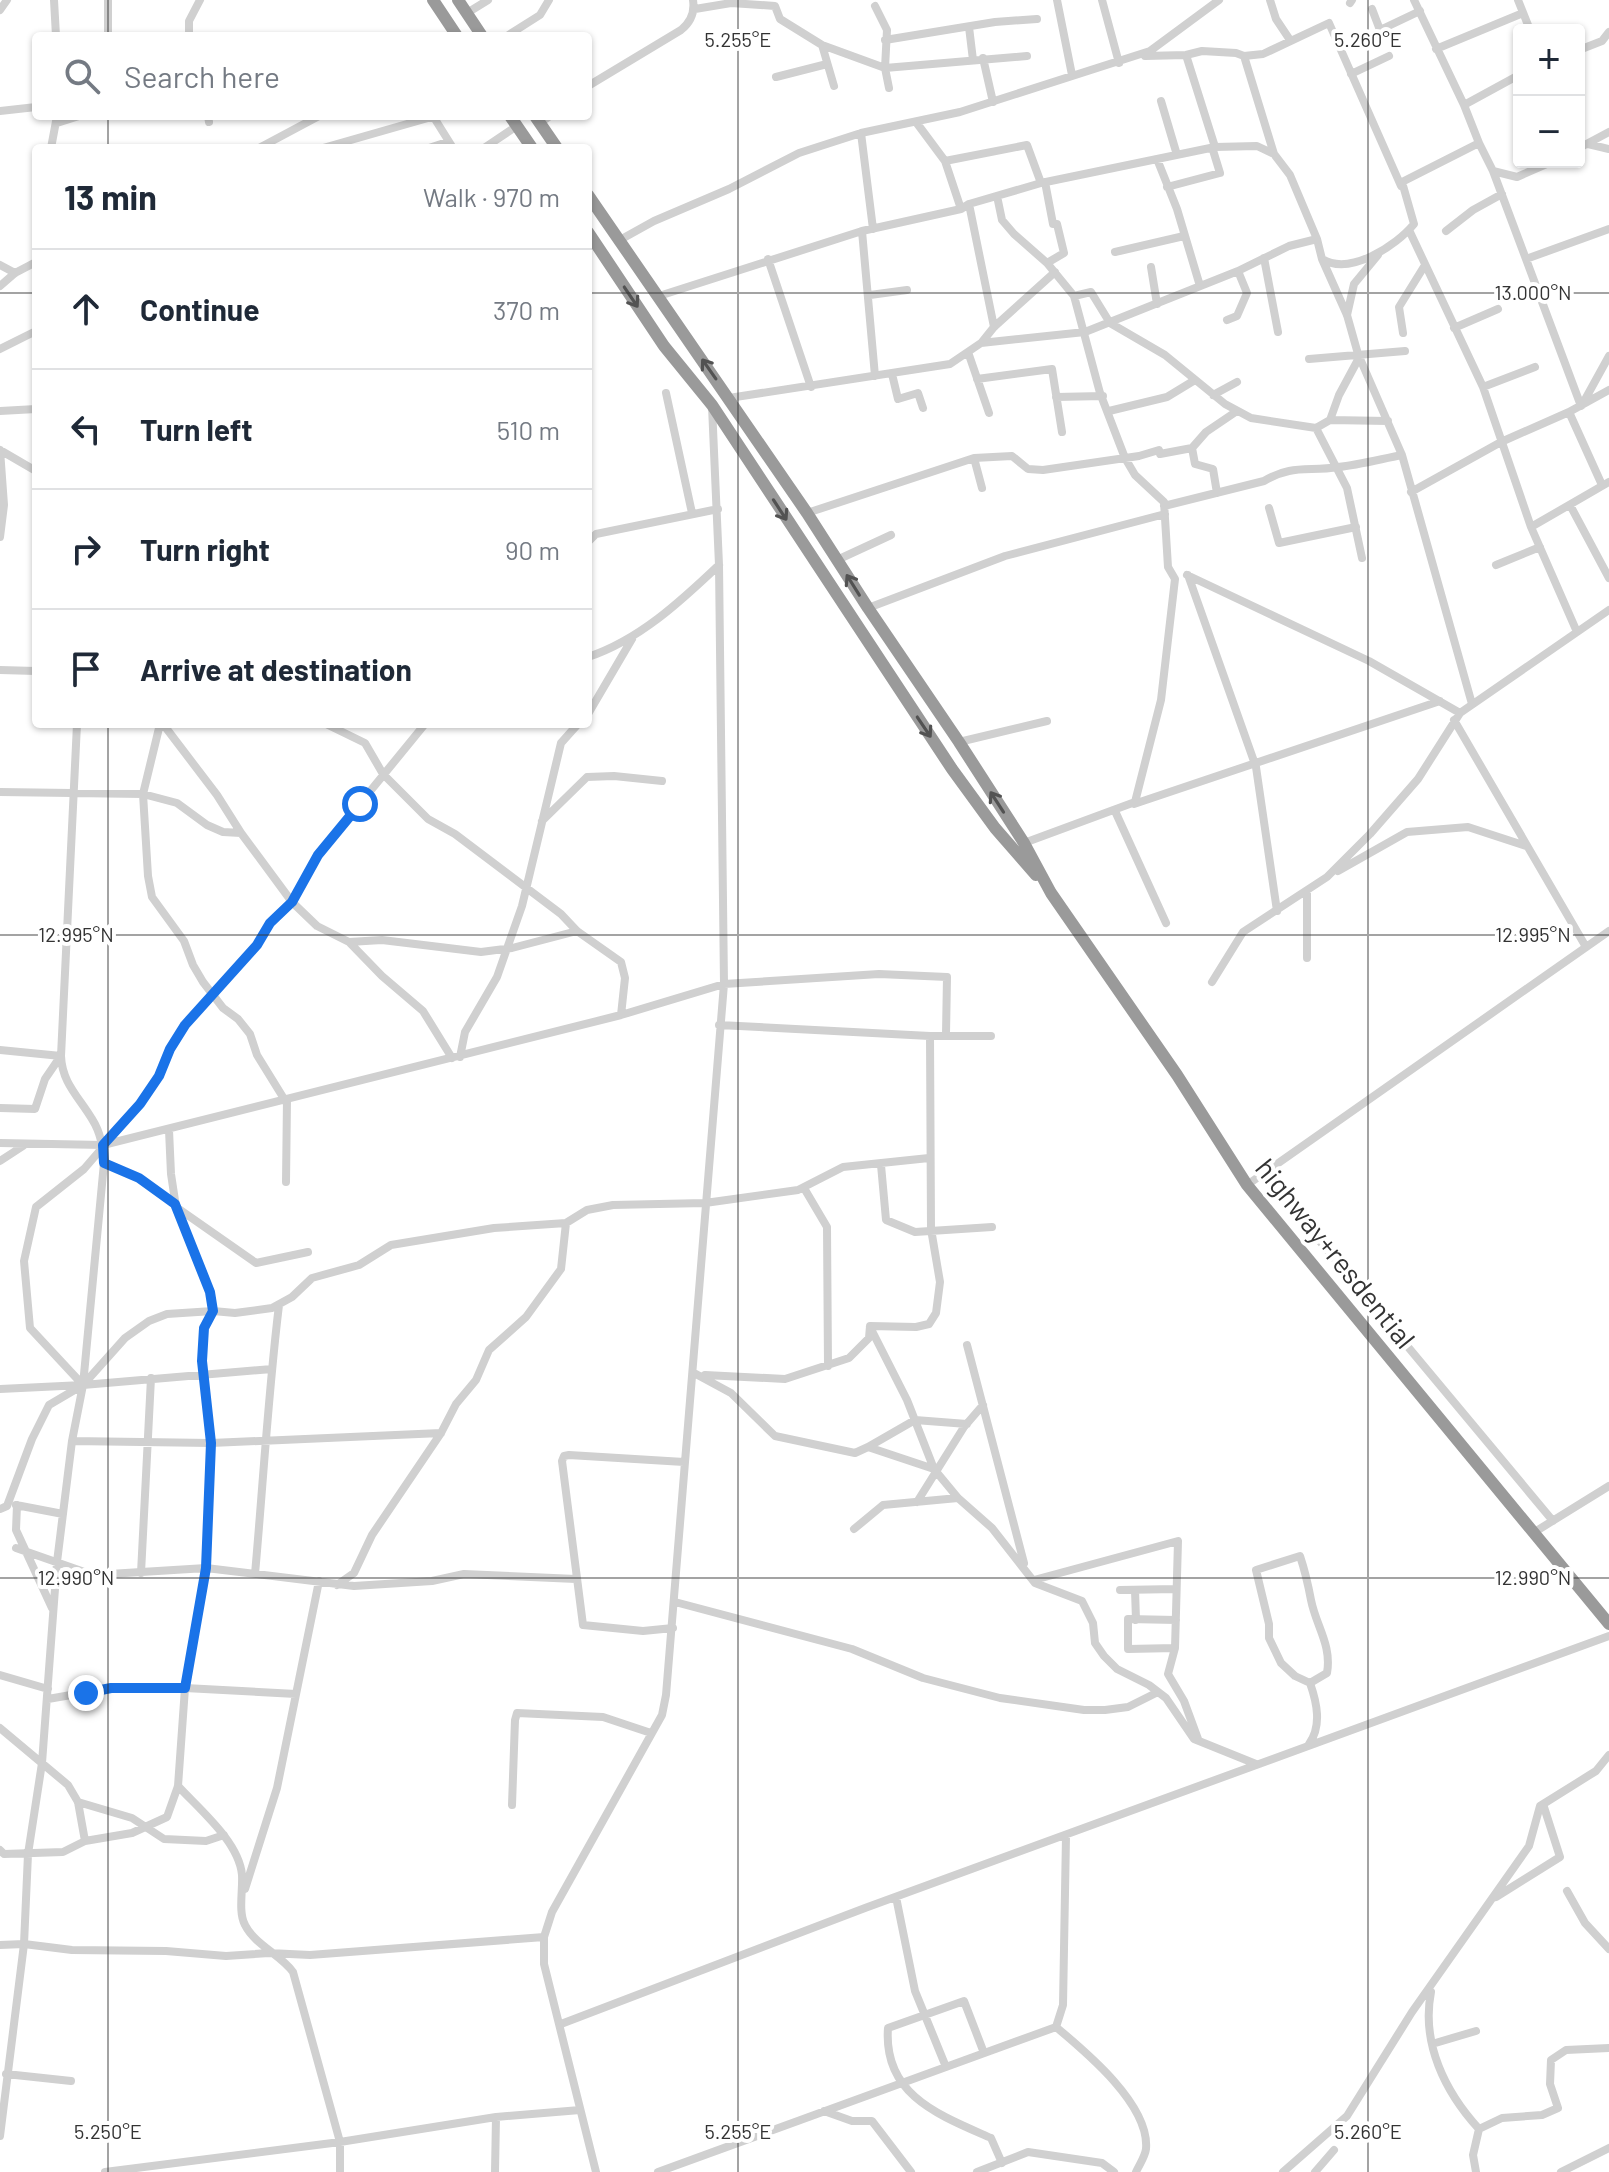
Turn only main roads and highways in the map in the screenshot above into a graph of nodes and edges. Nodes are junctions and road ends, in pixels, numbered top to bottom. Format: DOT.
graph roads {
  1 [pos="433,0"];
  2 [pos="458,0"];
  3 [pos="454,32"];
  4 [pos="479,32"];
  5 [pos="543,120"];
  6 [pos="514,121"];
  7 [pos="529,144"];
  8 [pos="555,144"];
  9 [pos="592,201"];
  10 [pos="592,238"];
  11 [pos="1051,893"];
  12 [pos="1609,1624"];
  1 -- 3 [label="highway"];
  2 -- 4 [label="highway"];
  5 -- 8 [label="highway"];
  6 -- 7 [label="highway"];
  11 -- 9 [label="highway, one-way"];
  10 -- 11 [label="highway, one-way"];
  11 -- 12 [label="highway, highway+resdential"];
}
